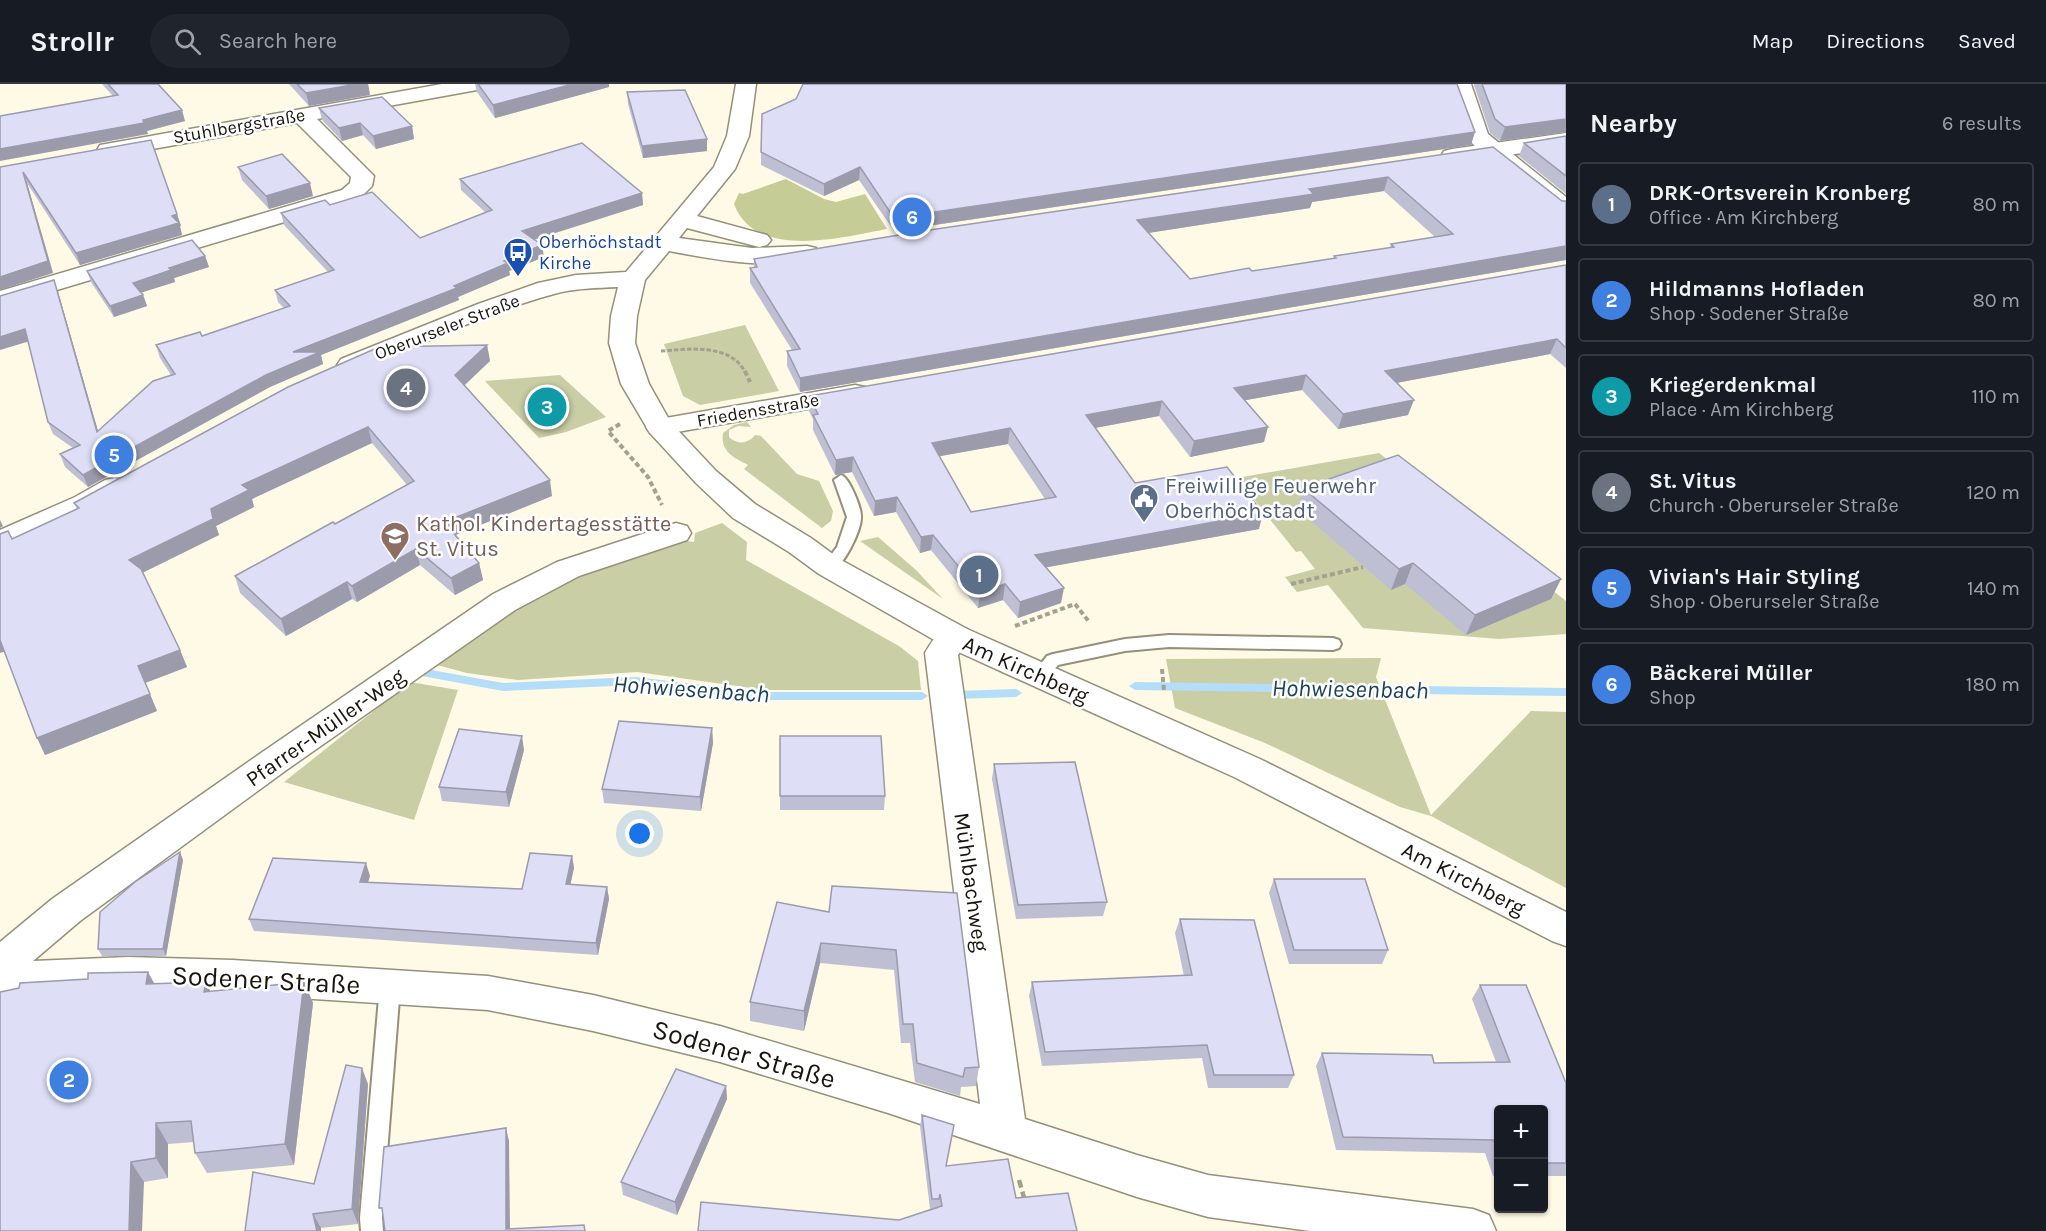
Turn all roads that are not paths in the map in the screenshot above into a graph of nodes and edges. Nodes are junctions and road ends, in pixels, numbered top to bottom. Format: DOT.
graph roads {
  1 [pos="477,84"];
  2 [pos="746,84"];
  3 [pos="1461,84"];
  4 [pos="301,115"];
  5 [pos="1566,140"];
  6 [pos="1492,150"];
  7 [pos="93,153"];
  8 [pos="1434,159"];
  9 [pos="1566,208"];
  10 [pos="683,220"];
  11 [pos="664,243"];
  12 [pos="633,279"];
  13 [pos="0,299"];
  14 [pos="324,377"];
  15 [pos="883,388"];
  16 [pos="653,417"];
  17 [pos="141,472"];
  18 [pos="841,480"];
  19 [pos="676,533"];
  20 [pos="0,542"];
  21 [pos="830,567"];
  22 [pos="962,640"];
  23 [pos="1333,644"];
  24 [pos="1040,675"];
  25 [pos="1566,930"];
  26 [pos="0,965"];
  27 [pos="0,979"];
  28 [pos="390,986"];
  29 [pos="1005,1132"];
  30 [pos="372,1231"];
  31 [pos="1473,1231"];
  1 -- 4 [label="street, Stuhlbergstraße"];
  2 -- 10 [label="street"];
  3 -- 6 [label="street"];
  4 -- 7 [label="street, Stuhlbergstraße"];
  4 -- 13 [label="street"];
  5 -- 6 [label="street"];
  6 -- 8 [label="street"];
  6 -- 9 [label="street"];
  10 -- 11 [label="street"];
  10 -- 11 [label="street"];
  11 -- 12 [label="street"];
  12 -- 14 [label="street, Oberurseler Straße"];
  12 -- 16 [label="street, Am Kirchberg"];
  15 -- 16 [label="street, Friedensstraße"];
  16 -- 21 [label="street, Am Kirchberg"];
  17 -- 20 [label="street"];
  18 -- 21 [label="lane"];
  19 -- 26 [label="street, Pfarrer-Müller-Weg"];
  21 -- 22 [label="street, Am Kirchberg"];
  22 -- 24 [label="street, Am Kirchberg"];
  22 -- 29 [label="street, Mühlbachweg"];
  23 -- 24 [label="lane"];
  24 -- 25 [label="street, Am Kirchberg"];
  27 -- 28 [label="street, Sodener Straße"];
  28 -- 29 [label="street, Sodener Straße"];
  28 -- 30 [label="lane"];
  29 -- 31 [label="street, Sodener Straße"];
}
